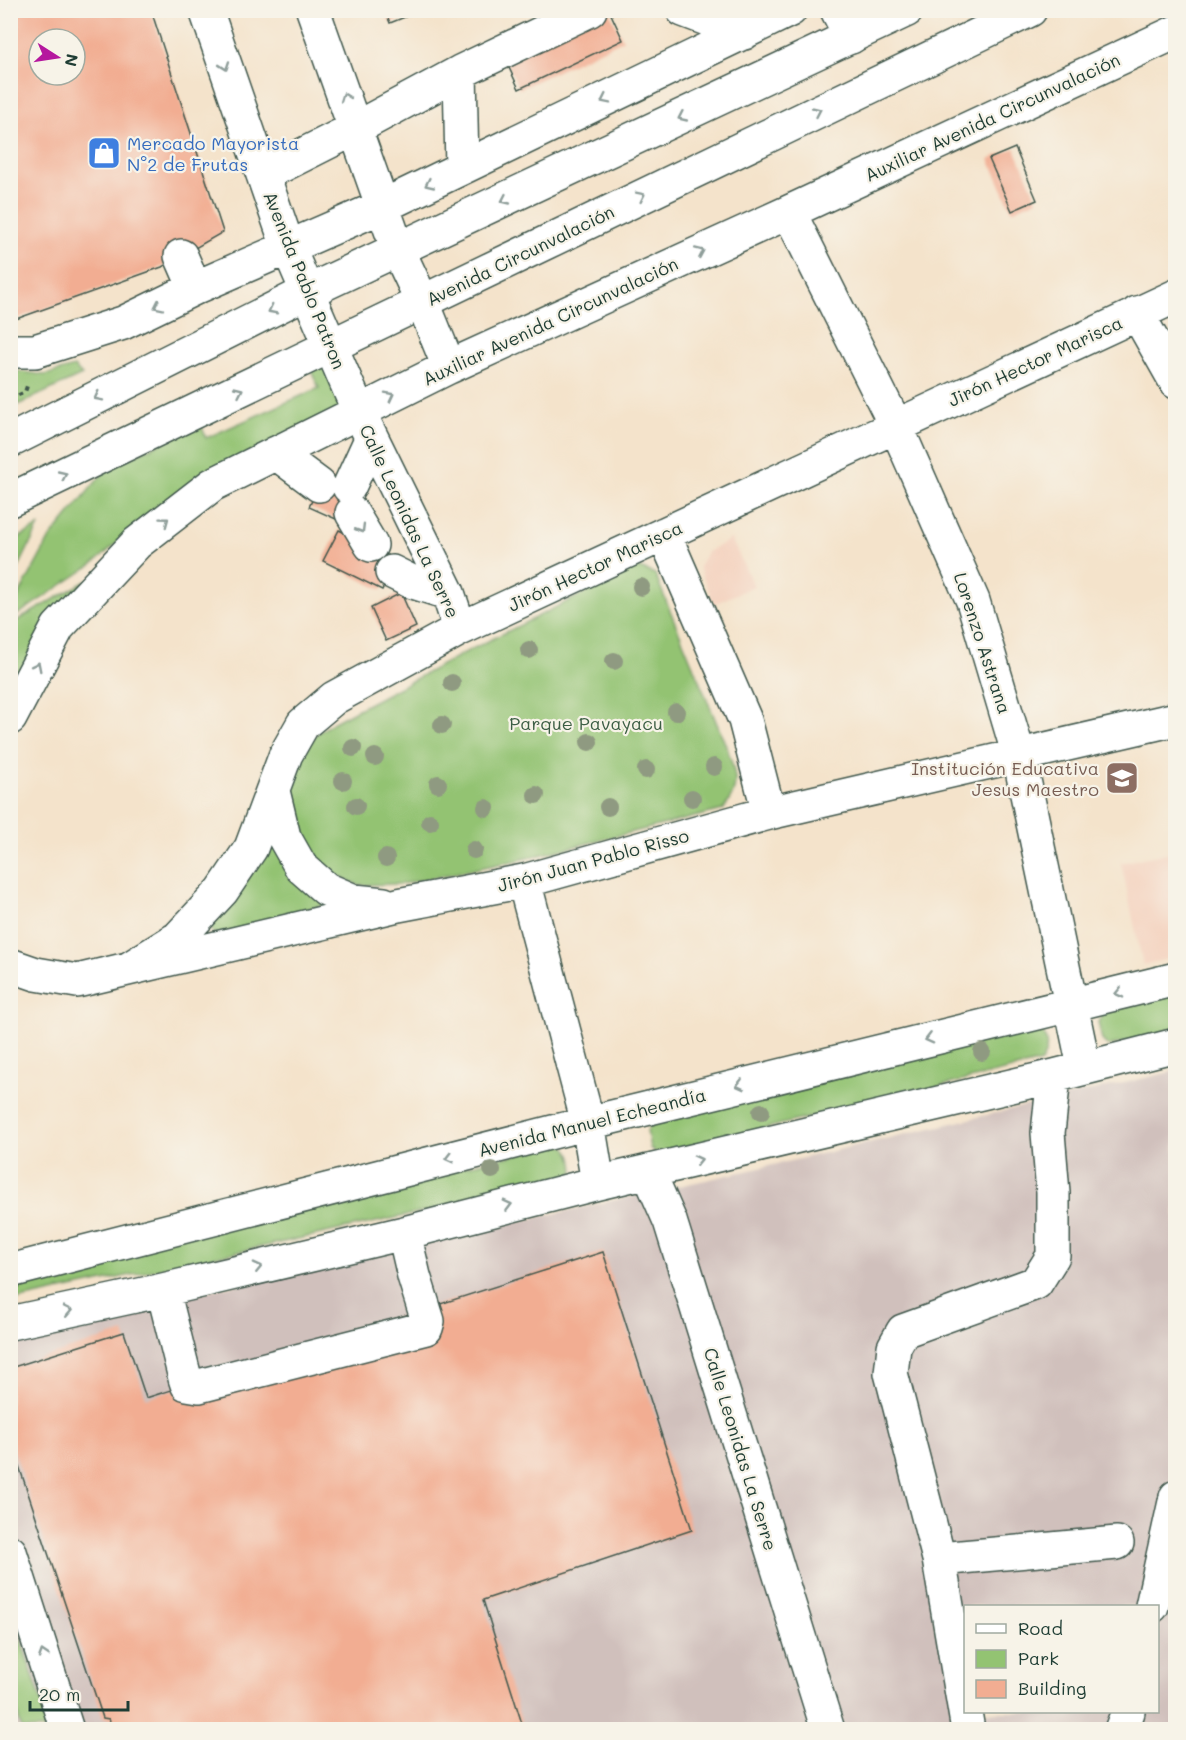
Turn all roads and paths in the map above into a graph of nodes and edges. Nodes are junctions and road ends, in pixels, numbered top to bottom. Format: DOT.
graph roads {
  1 [pos="206,10"];
  2 [pos="313,10"];
  3 [pos="590,10"];
  4 [pos="683,10"];
  5 [pos="790,10"];
  6 [pos="907,10"];
  7 [pos="1030,10"];
  8 [pos="844,24"];
  9 [pos="1176,32"];
  10 [pos="744,33"];
  11 [pos="460,72"];
  12 [pos="356,128"];
  13 [pos="462,168"];
  14 [pos="263,175"];
  15 [pos="383,206"];
  16 [pos="789,212"];
  17 [pos="288,247"];
  18 [pos="398,250"];
  19 [pos="181,256"];
  20 [pos="195,288"];
  21 [pos="307,292"];
  22 [pos="1176,296"];
  23 [pos="423,303"];
  24 [pos="1137,313"];
  25 [pos="331,348"];
  26 [pos="10,351"];
  27 [pos="449,367"];
  28 [pos="1176,382"];
  29 [pos="365,425"];
  30 [pos="896,426"];
  31 [pos="10,441"];
  32 [pos="276,453"];
  33 [pos="340,495"];
  34 [pos="10,500"];
  35 [pos="664,534"];
  36 [pos="371,545"];
  37 [pos="392,572"];
  38 [pos="448,593"];
  39 [pos="460,629"];
  40 [pos="10,718"];
  41 [pos="1176,719"];
  42 [pos="1019,756"];
  43 [pos="273,790"];
  44 [pos="769,813"];
  45 [pos="524,881"];
  46 [pos="398,905"];
  47 [pos="10,965"];
  48 [pos="130,968"];
  49 [pos="1176,979"];
  50 [pos="1070,1004"];
  51 [pos="1176,1045"];
  52 [pos="1069,1071"];
  53 [pos="588,1123"];
  54 [pos="648,1171"];
  55 [pos="598,1183"];
  56 [pos="404,1233"];
  57 [pos="10,1271"];
  58 [pos="163,1290"];
  59 [pos="10,1323"];
  60 [pos="1176,1497"];
  61 [pos="1117,1543"];
  62 [pos="10,1552"];
  63 [pos="939,1559"];
  64 [pos="1152,1605"];
  65 [pos="964,1706"];
  66 [pos="965,1713"];
  67 [pos="1128,1713"];
  68 [pos="67,1730"];
  69 [pos="828,1730"];
  70 [pos="968,1730"];
  71 [pos="1121,1730"];
  1 -- 14 [label="street, Avenida Pablo Patron, one-way"];
  12 -- 2 [label="street, one-way"];
  3 -- 11 [label="street"];
  4 -- 10 [label="street"];
  5 -- 10 [label="street"];
  6 -- 8 [label="street"];
  23 -- 7 [label="street, Avenida Circunvalación, one-way"];
  8 -- 18 [label="street, one-way"];
  9 -- 16 [label="street, Auxiliar Avenida Circunvalación"];
  10 -- 13 [label="street, one-way"];
  11 -- 12 [label="street"];
  11 -- 13 [label="street"];
  12 -- 14 [label="street"];
  12 -- 15 [label="street"];
  13 -- 15 [label="street, one-way"];
  14 -- 17 [label="street, Avenida Pablo Patron"];
  15 -- 17 [label="street"];
  15 -- 18 [label="street"];
  27 -- 16 [label="street, Auxiliar Avenida Circunvalación, one-way"];
  16 -- 30 [label="street, Lorenzo Astrana"];
  17 -- 20 [label="street"];
  17 -- 21 [label="street, Avenida Pablo Patron"];
  18 -- 21 [label="street"];
  18 -- 23 [label="street"];
  19 -- 20 [label="street"];
  20 -- 26 [label="street, one-way"];
  21 -- 25 [label="street, Avenida Pablo Patron"];
  21 -- 31 [label="street, one-way"];
  22 -- 24 [label="street, Jirón Hector Marisca"];
  23 -- 25 [label="street, Avenida Circunvalación"];
  23 -- 27 [label="street"];
  24 -- 28 [label="street"];
  24 -- 30 [label="street, Jirón Hector Marisca"];
  25 -- 29 [label="street, Avenida Pablo Patron"];
  34 -- 25 [label="street, Avenida Circunvalación, one-way"];
  29 -- 27 [label="street, Auxiliar Avenida Circunvalación, one-way"];
  29 -- 32 [label="street, Auxiliar Avenida Circunvalación"];
  29 -- 33 [label="street"];
  29 -- 38 [label="street, Calle Leonidas La Serre"];
  30 -- 35 [label="street, Jirón Hector Marisca"];
  30 -- 42 [label="street, Lorenzo Astrana"];
  32 -- 33 [label="street"];
  40 -- 32 [label="street, Auxiliar Avenida Circunvalación, one-way"];
  33 -- 36 [label="street, one-way"];
  35 -- 39 [label="street, Jirón Hector Marisca"];
  35 -- 44 [label="street"];
  37 -- 38 [label="street"];
  38 -- 39 [label="street, Calle Leonidas La Serre"];
  39 -- 43 [label="street, Jirón Hector Marisca"];
  41 -- 42 [label="street, Jirón Juan Pablo Risso"];
  42 -- 44 [label="street, Jirón Juan Pablo Risso"];
  42 -- 50 [label="street, Lorenzo Astrana"];
  43 -- 46 [label="street"];
  43 -- 48 [label="street, Jirón Hector Marisca"];
  44 -- 45 [label="street, Jirón Juan Pablo Risso"];
  45 -- 46 [label="street, Jirón Juan Pablo Risso"];
  45 -- 53 [label="street"];
  46 -- 48 [label="street, Jirón Juan Pablo Risso"];
  47 -- 48 [label="street, Jirón Juan Pablo Risso"];
  49 -- 50 [label="street, Avenida Manuel Echeandía, one-way"];
  50 -- 52 [label="street, Lorenzo Astrana"];
  50 -- 53 [label="street, Avenida Manuel Echeandía, one-way"];
  51 -- 52 [label="street"];
  54 -- 52 [label="street, one-way"];
  52 -- 63 [label="street, Lorenzo Astrana"];
  53 -- 55 [label="street"];
  53 -- 57 [label="street, Avenida Manuel Echeandía, one-way"];
  54 -- 55 [label="street"];
  54 -- 69 [label="street, Calle Leonidas La Serre"];
  56 -- 55 [label="street, one-way"];
  58 -- 56 [label="street, one-way"];
  56 -- 58 [label="street"];
  59 -- 58 [label="street, one-way"];
  60 -- 64 [label="street"];
  61 -- 63 [label="street"];
  68 -- 62 [label="street, one-way"];
  63 -- 65 [label="street, Lorenzo Astrana"];
  66 -- 70 [label="street, Lorenzo Astrana"];
  67 -- 71 [label="street"];
}
